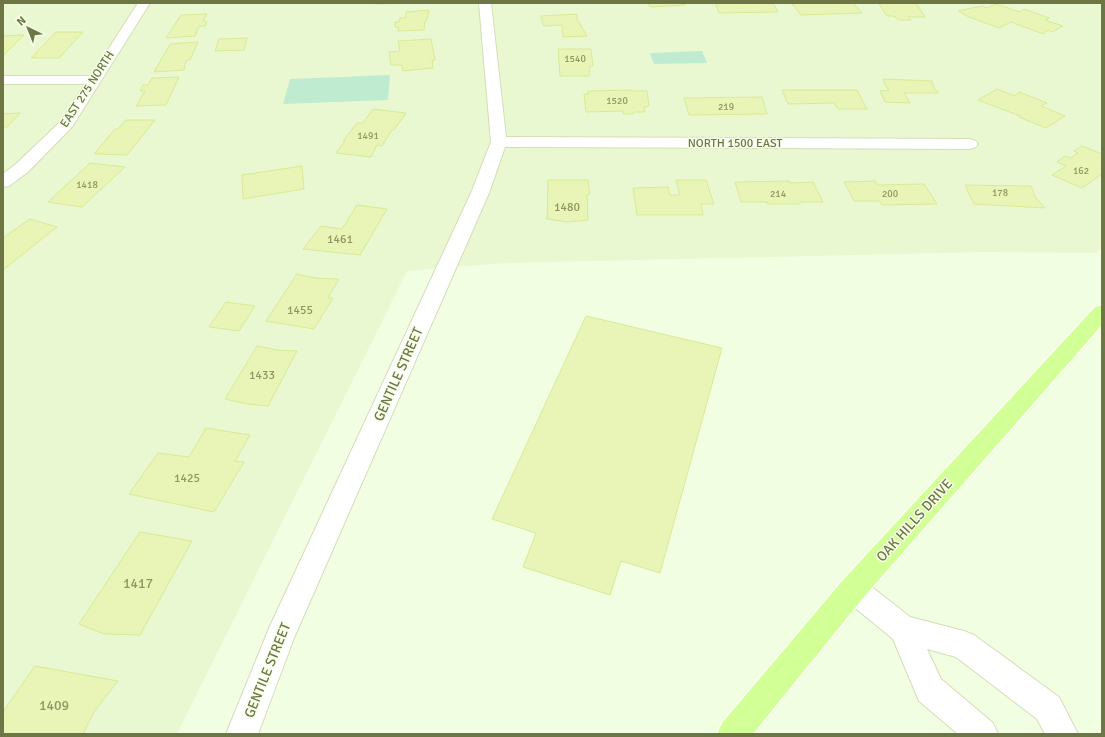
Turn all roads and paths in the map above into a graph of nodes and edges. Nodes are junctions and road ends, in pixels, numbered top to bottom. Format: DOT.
graph roads {
  1 [pos="144,3"];
  2 [pos="485,3"];
  3 [pos="3,80"];
  4 [pos="94,80"];
  5 [pos="499,142"];
  6 [pos="970,144"];
  7 [pos="3,182"];
  8 [pos="1102,312"];
  9 [pos="852,589"];
  10 [pos="903,629"];
  11 [pos="242,734"];
  12 [pos="733,734"];
  13 [pos="982,734"];
  14 [pos="1062,734"];
  1 -- 4 [label="street, EAST 275 NORTH"];
  2 -- 5 [label="street, GENTILE STREET"];
  3 -- 4 [label="street"];
  4 -- 7 [label="street, EAST 275 NORTH"];
  5 -- 6 [label="street, NORTH 1500 EAST"];
  5 -- 11 [label="street, GENTILE STREET"];
  8 -- 9 [label="main road, OAK HILLS DRIVE"];
  9 -- 10 [label="street"];
  9 -- 12 [label="main road, OAK HILLS DRIVE"];
  10 -- 13 [label="street"];
  10 -- 14 [label="street"];
}
